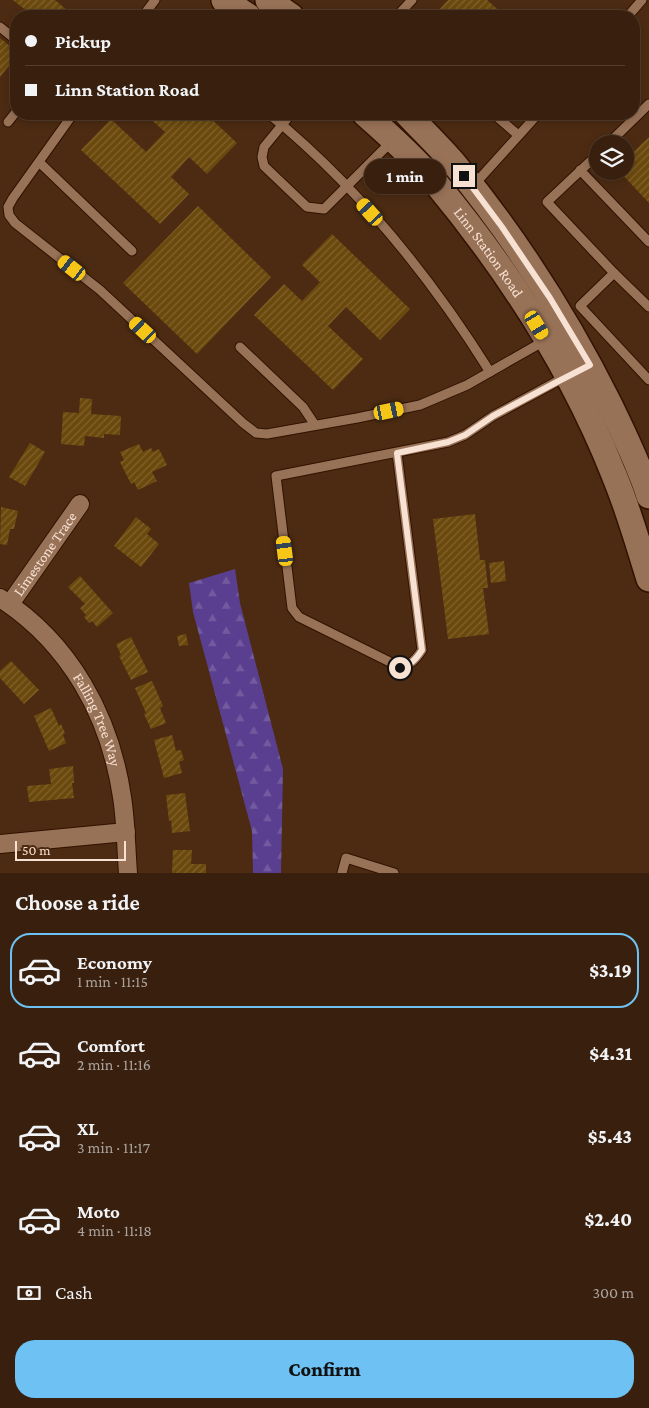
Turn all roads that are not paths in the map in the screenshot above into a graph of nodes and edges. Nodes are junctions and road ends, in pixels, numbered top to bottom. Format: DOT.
graph roads {
  1 [pos="224,0"];
  2 [pos="268,0"];
  3 [pos="412,0"];
  4 [pos="642,0"];
  5 [pos="239,10"];
  6 [pos="282,10"];
  7 [pos="403,10"];
  8 [pos="633,10"];
  9 [pos="0,27"];
  10 [pos="10,35"];
  11 [pos="649,104"];
  12 [pos="640,113"];
  13 [pos="10,120"];
  14 [pos="70,120"];
  15 [pos="277,120"];
  16 [pos="286,120"];
  17 [pos="371,120"];
  18 [pos="412,120"];
  19 [pos="501,120"];
  20 [pos="532,120"];
  21 [pos="633,120"];
  22 [pos="8,122"];
  23 [pos="282,124"];
  24 [pos="518,135"];
  25 [pos="617,135"];
  26 [pos="393,140"];
  27 [pos="39,162"];
  28 [pos="589,162"];
  29 [pos="580,170"];
  30 [pos="347,187"];
  31 [pos="462,196"];
  32 [pos="649,242"];
  33 [pos="132,252"];
  34 [pos="614,273"];
  35 [pos="649,307"];
  36 [pos="561,326"];
  37 [pos="240,347"];
  38 [pos="579,371"];
  39 [pos="490,372"];
  40 [pos="649,380"];
  41 [pos="315,425"];
  42 [pos="397,453"];
  43 [pos="645,471"];
  44 [pos="649,496"];
  45 [pos="80,504"];
  46 [pos="649,578"];
  47 [pos="5,601"];
  48 [pos="126,832"];
  49 [pos="0,844"];
  50 [pos="128,873"];
  51 [pos="342,873"];
  52 [pos="394,873"];
  1 -- 5 [label="street"];
  2 -- 6 [label="street"];
  3 -- 7 [label="lane"];
  4 -- 8 [label="lane"];
  9 -- 10 [label="lane"];
  11 -- 12 [label="lane"];
  13 -- 22 [label="lane"];
  14 -- 27 [label="lane"];
  15 -- 23 [label="lane"];
  16 -- 23 [label="lane"];
  17 -- 26 [label="street, Linn Station Road"];
  18 -- 31 [label="street, Linn Station Road"];
  19 -- 24 [label="lane"];
  20 -- 24 [label="lane"];
  21 -- 25 [label="lane"];
  23 -- 30 [label="lane"];
  23 -- 30 [label="lane"];
  24 -- 31 [label="lane"];
  26 -- 30 [label="lane"];
  26 -- 31 [label="street, Linn Station Road"];
  27 -- 33 [label="lane"];
  27 -- 41 [label="lane"];
  28 -- 29 [label="lane"];
  29 -- 32 [label="lane"];
  29 -- 34 [label="lane"];
  30 -- 39 [label="lane"];
  31 -- 36 [label="street, Linn Station Road"];
  34 -- 35 [label="lane"];
  34 -- 36 [label="lane"];
  36 -- 38 [label="street, Linn Station Road"];
  36 -- 39 [label="lane"];
  36 -- 40 [label="lane"];
  37 -- 41 [label="lane"];
  38 -- 42 [label="lane"];
  38 -- 43 [label="street, Linn Station Road"];
  38 -- 46 [label="street, Linn Station Road"];
  39 -- 41 [label="lane"];
  42 -- 42 [label="lane"];
  43 -- 44 [label="street, Linn Station Road"];
  45 -- 47 [label="street, Limestone Trace"];
  47 -- 48 [label="street, Falling Tree Way"];
  48 -- 49 [label="street"];
  48 -- 50 [label="street, Falling Tree Way"];
  51 -- 52 [label="lane"];
}
